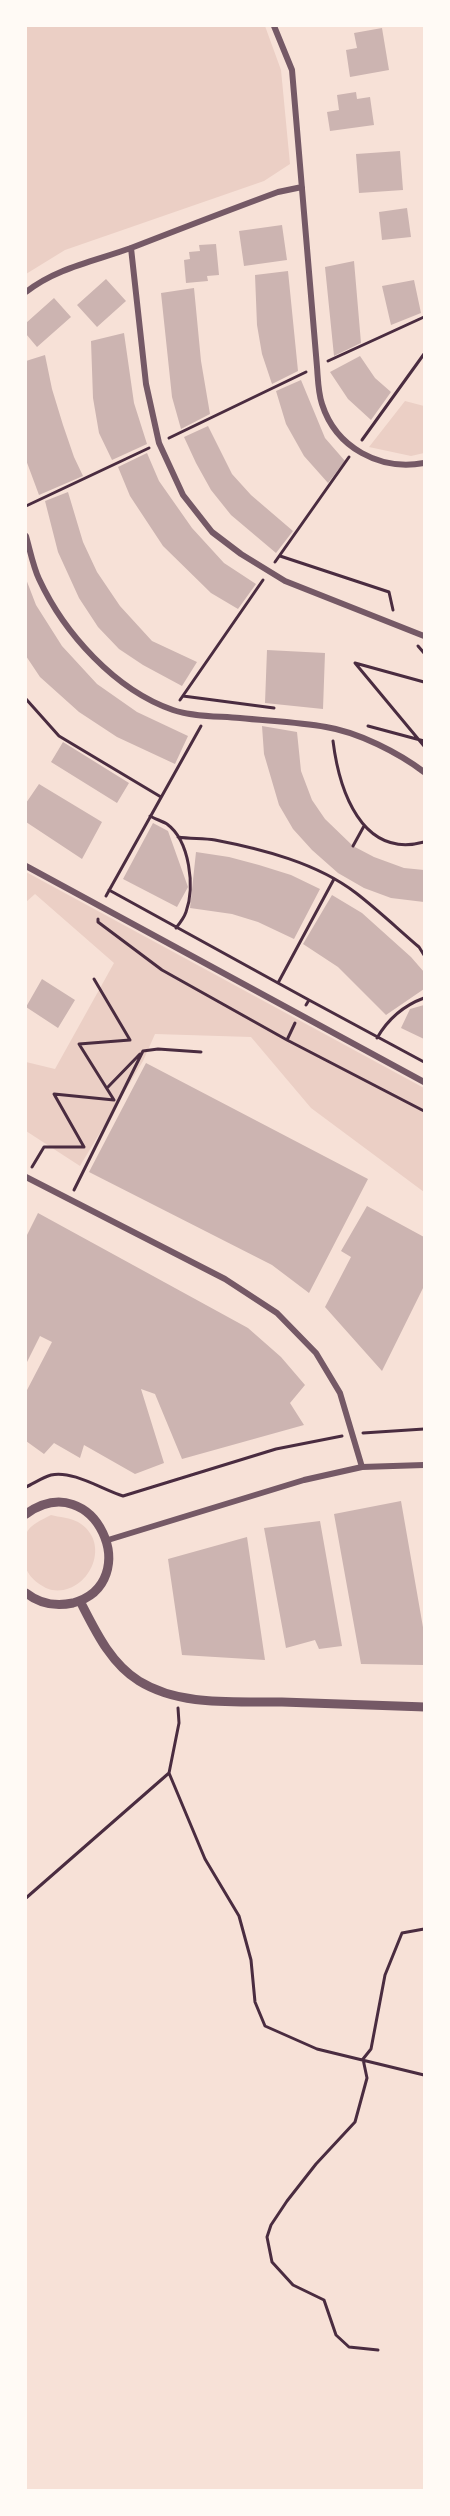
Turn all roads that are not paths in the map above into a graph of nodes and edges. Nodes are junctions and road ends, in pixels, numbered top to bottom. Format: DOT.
graph roads {
  1 [pos="274,26"];
  2 [pos="302,187"];
  3 [pos="131,248"];
  4 [pos="26,292"];
  5 [pos="424,463"];
  6 [pos="26,536"];
  7 [pos="424,636"];
  8 [pos="424,772"];
  9 [pos="26,866"];
  10 [pos="424,1082"];
  11 [pos="26,1177"];
  12 [pos="424,1465"];
  13 [pos="362,1467"];
  14 [pos="26,1512"];
  15 [pos="108,1540"];
  16 [pos="26,1593"];
  17 [pos="80,1601"];
  18 [pos="424,1707"];
  1 -- 2 [label="street"];
  2 -- 3 [label="street"];
  2 -- 5 [label="street"];
  3 -- 4 [label="street"];
  3 -- 7 [label="street"];
  6 -- 8 [label="street"];
  9 -- 10 [label="street"];
  11 -- 13 [label="street"];
  12 -- 13 [label="street"];
  13 -- 15 [label="street"];
  14 -- 15 [label="street"];
  15 -- 17 [label="street"];
  16 -- 17 [label="street"];
  17 -- 18 [label="street"];
}
